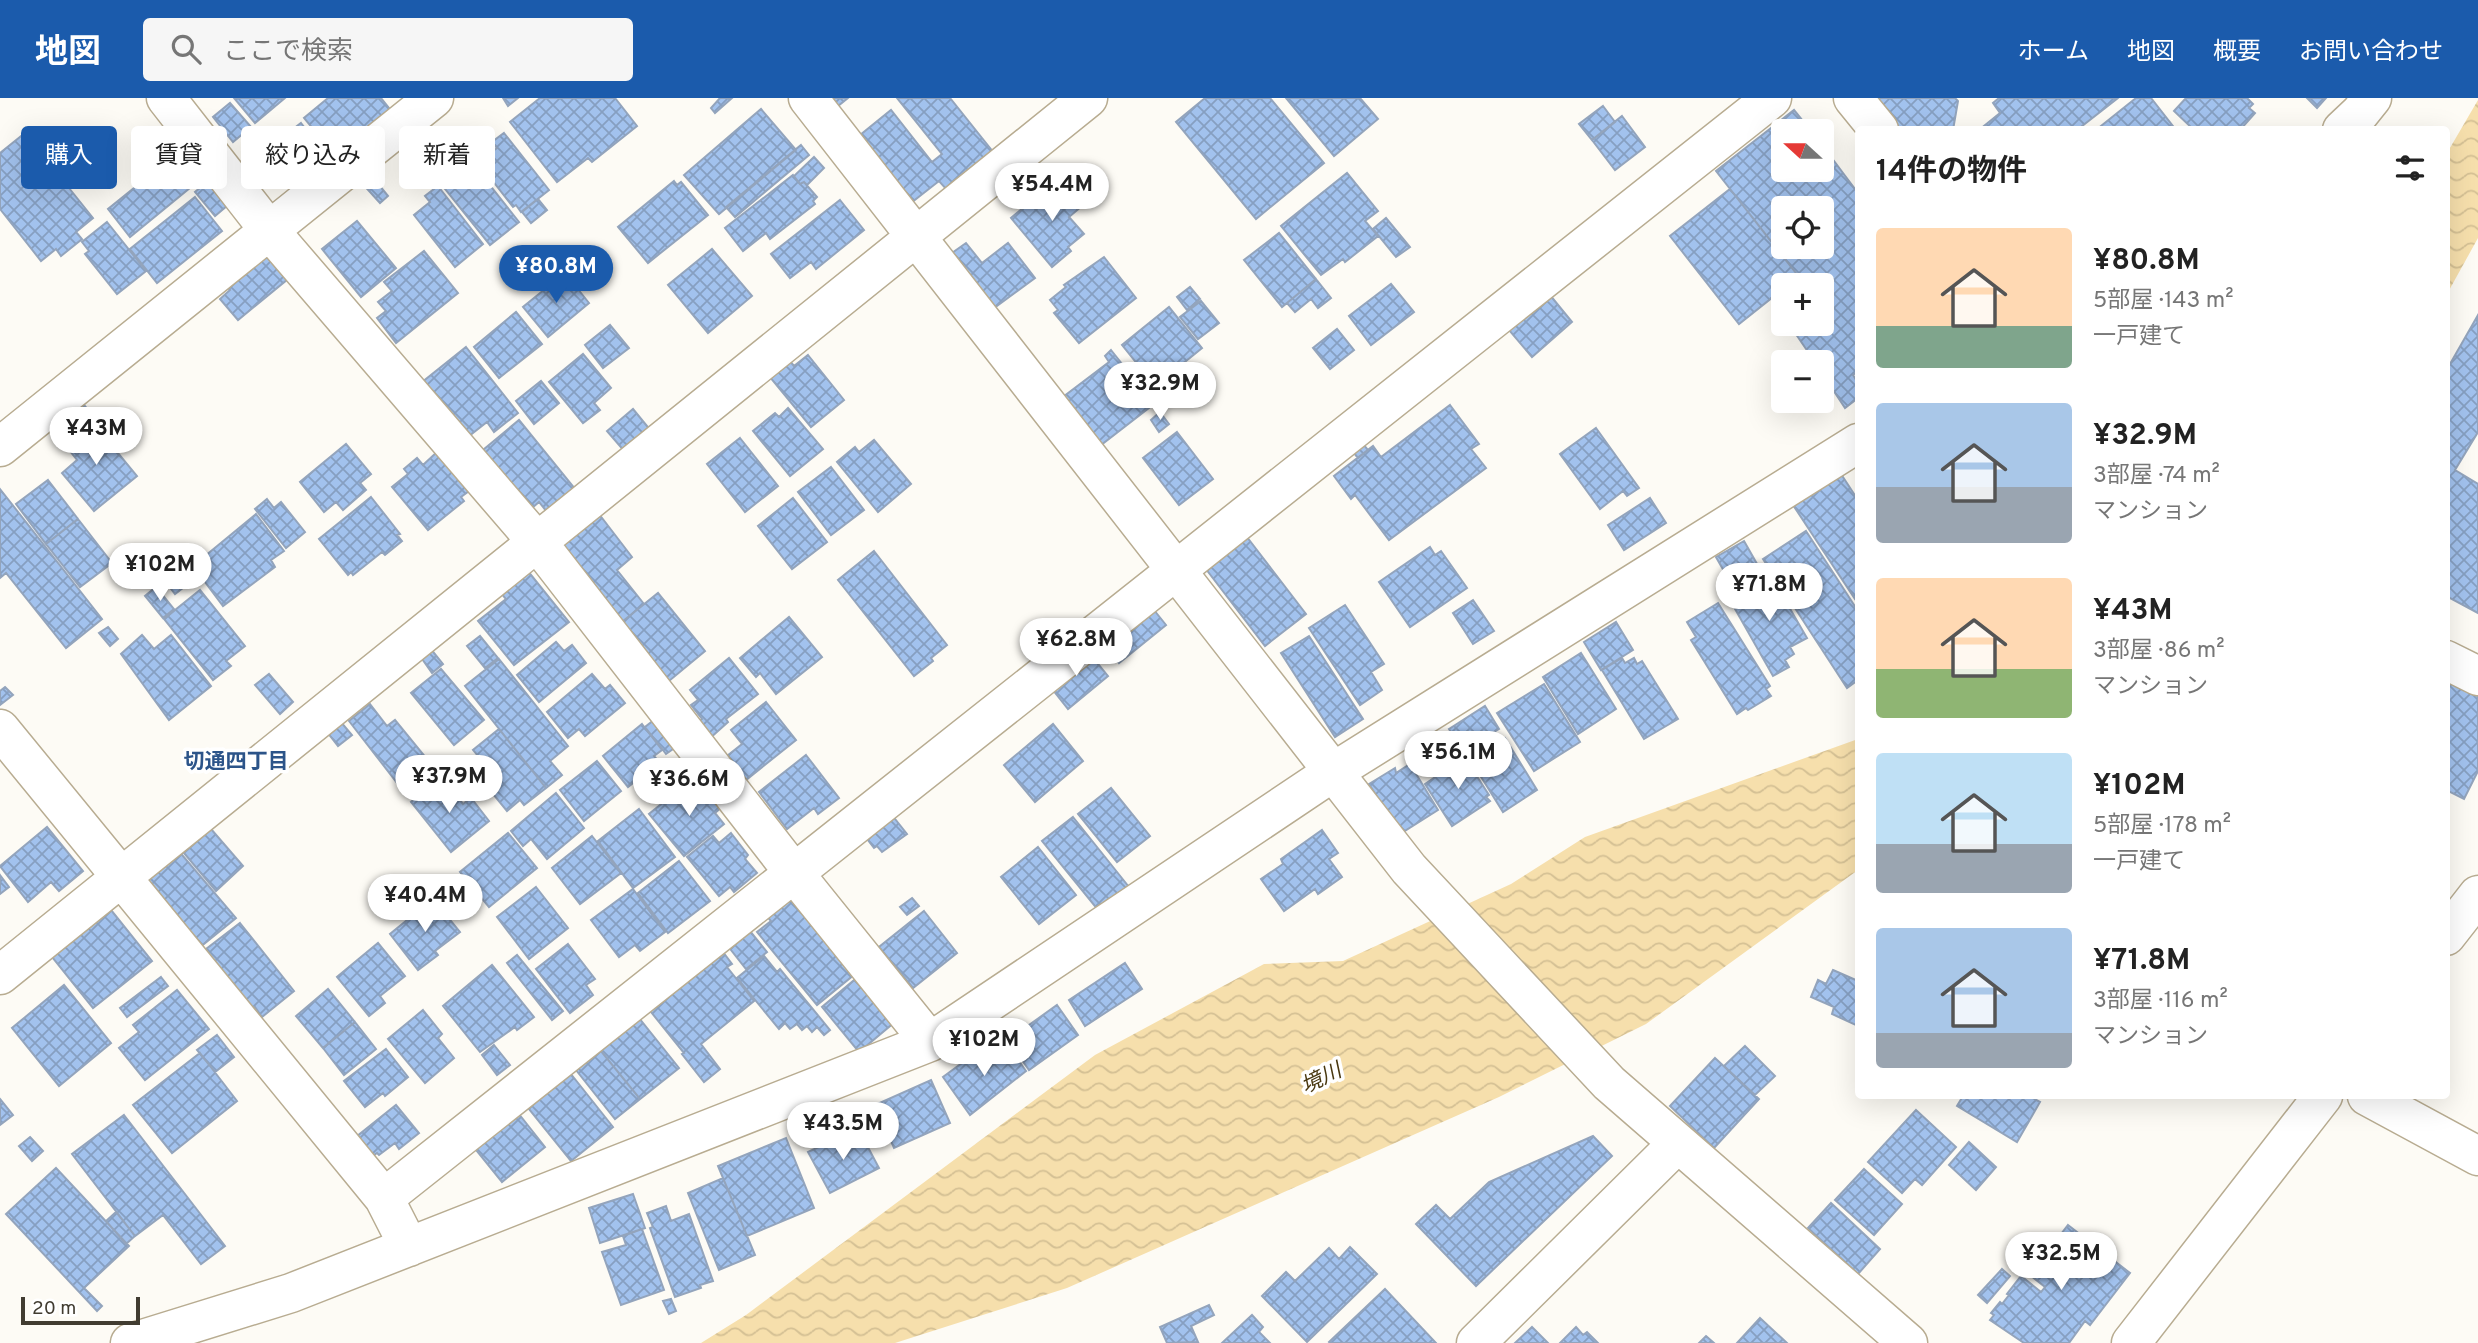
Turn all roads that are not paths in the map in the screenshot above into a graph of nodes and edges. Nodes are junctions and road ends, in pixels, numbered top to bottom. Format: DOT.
graph roads {
  1 [pos="166,98"];
  2 [pos="434,98"];
  3 [pos="808,98"];
  4 [pos="1088,98"];
  5 [pos="1772,98"];
  6 [pos="1853,98"];
  7 [pos="2372,98"];
  8 [pos="1876,126"];
  9 [pos="2346,126"];
  10 [pos="269,230"];
  11 [pos="915,236"];
  12 [pos="1855,445"];
  13 [pos="0,447"];
  14 [pos="538,543"];
  15 [pos="1176,570"];
  16 [pos="2450,662"];
  17 [pos="2478,676"];
  18 [pos="0,729"];
  19 [pos="1333,772"];
  20 [pos="794,873"];
  21 [pos="120,876"];
  22 [pos="2478,895"];
  23 [pos="2450,931"];
  24 [pos="0,975"];
  25 [pos="930,1042"];
  26 [pos="2321,1099"];
  27 [pos="2373,1099"];
  28 [pos="1678,1143"];
  29 [pos="2478,1156"];
  30 [pos="384,1198"];
  31 [pos="409,1247"];
  32 [pos="130,1343"];
  33 [pos="1476,1343"];
  34 [pos="1908,1343"];
  35 [pos="2131,1343"];
  1 -- 10 [label="street"];
  2 -- 10 [label="street"];
  3 -- 11 [label="street"];
  4 -- 11 [label="street"];
  5 -- 15 [label="street"];
  6 -- 8 [label="street"];
  7 -- 9 [label="street"];
  10 -- 13 [label="street"];
  10 -- 14 [label="street"];
  11 -- 14 [label="street"];
  11 -- 15 [label="street"];
  12 -- 19 [label="street"];
  14 -- 20 [label="street"];
  14 -- 21 [label="street"];
  15 -- 19 [label="street"];
  15 -- 20 [label="street"];
  16 -- 17 [label="street"];
  18 -- 21 [label="street"];
  19 -- 25 [label="street"];
  19 -- 28 [label="street"];
  20 -- 25 [label="street"];
  20 -- 30 [label="street"];
  21 -- 24 [label="street"];
  21 -- 30 [label="street"];
  22 -- 23 [label="street"];
  25 -- 31 [label="street"];
  26 -- 35 [label="street"];
  27 -- 29 [label="street"];
  28 -- 33 [label="street"];
  28 -- 34 [label="street"];
  30 -- 31 [label="street"];
  31 -- 32 [label="street"];
}
